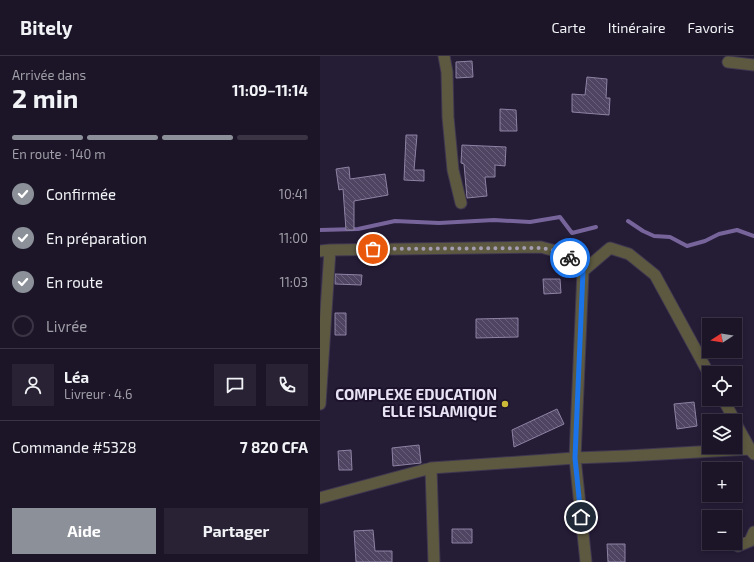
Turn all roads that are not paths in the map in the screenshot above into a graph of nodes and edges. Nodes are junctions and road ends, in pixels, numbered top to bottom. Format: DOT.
graph roads {
  1 [pos="444,56"];
  2 [pos="728,62"];
  3 [pos="754,66"];
  4 [pos="461,203"];
  5 [pos="325,250"];
  6 [pos="583,271"];
  7 [pos="705,366"];
  8 [pos="320,404"];
  9 [pos="742,433"];
  10 [pos="752,451"];
  11 [pos="575,458"];
  12 [pos="431,468"];
  13 [pos="320,498"];
  14 [pos="754,532"];
  15 [pos="742,544"];
  16 [pos="434,562"];
  17 [pos="586,562"];
  1 -- 4 [label="street"];
  2 -- 3 [label="street"];
  5 -- 6 [label="street"];
  5 -- 8 [label="street"];
  6 -- 7 [label="street"];
  6 -- 11 [label="street"];
  9 -- 10 [label="street"];
  10 -- 11 [label="street"];
  11 -- 12 [label="street"];
  11 -- 17 [label="street"];
  12 -- 13 [label="street"];
  12 -- 16 [label="street"];
  14 -- 15 [label="street"];
}
